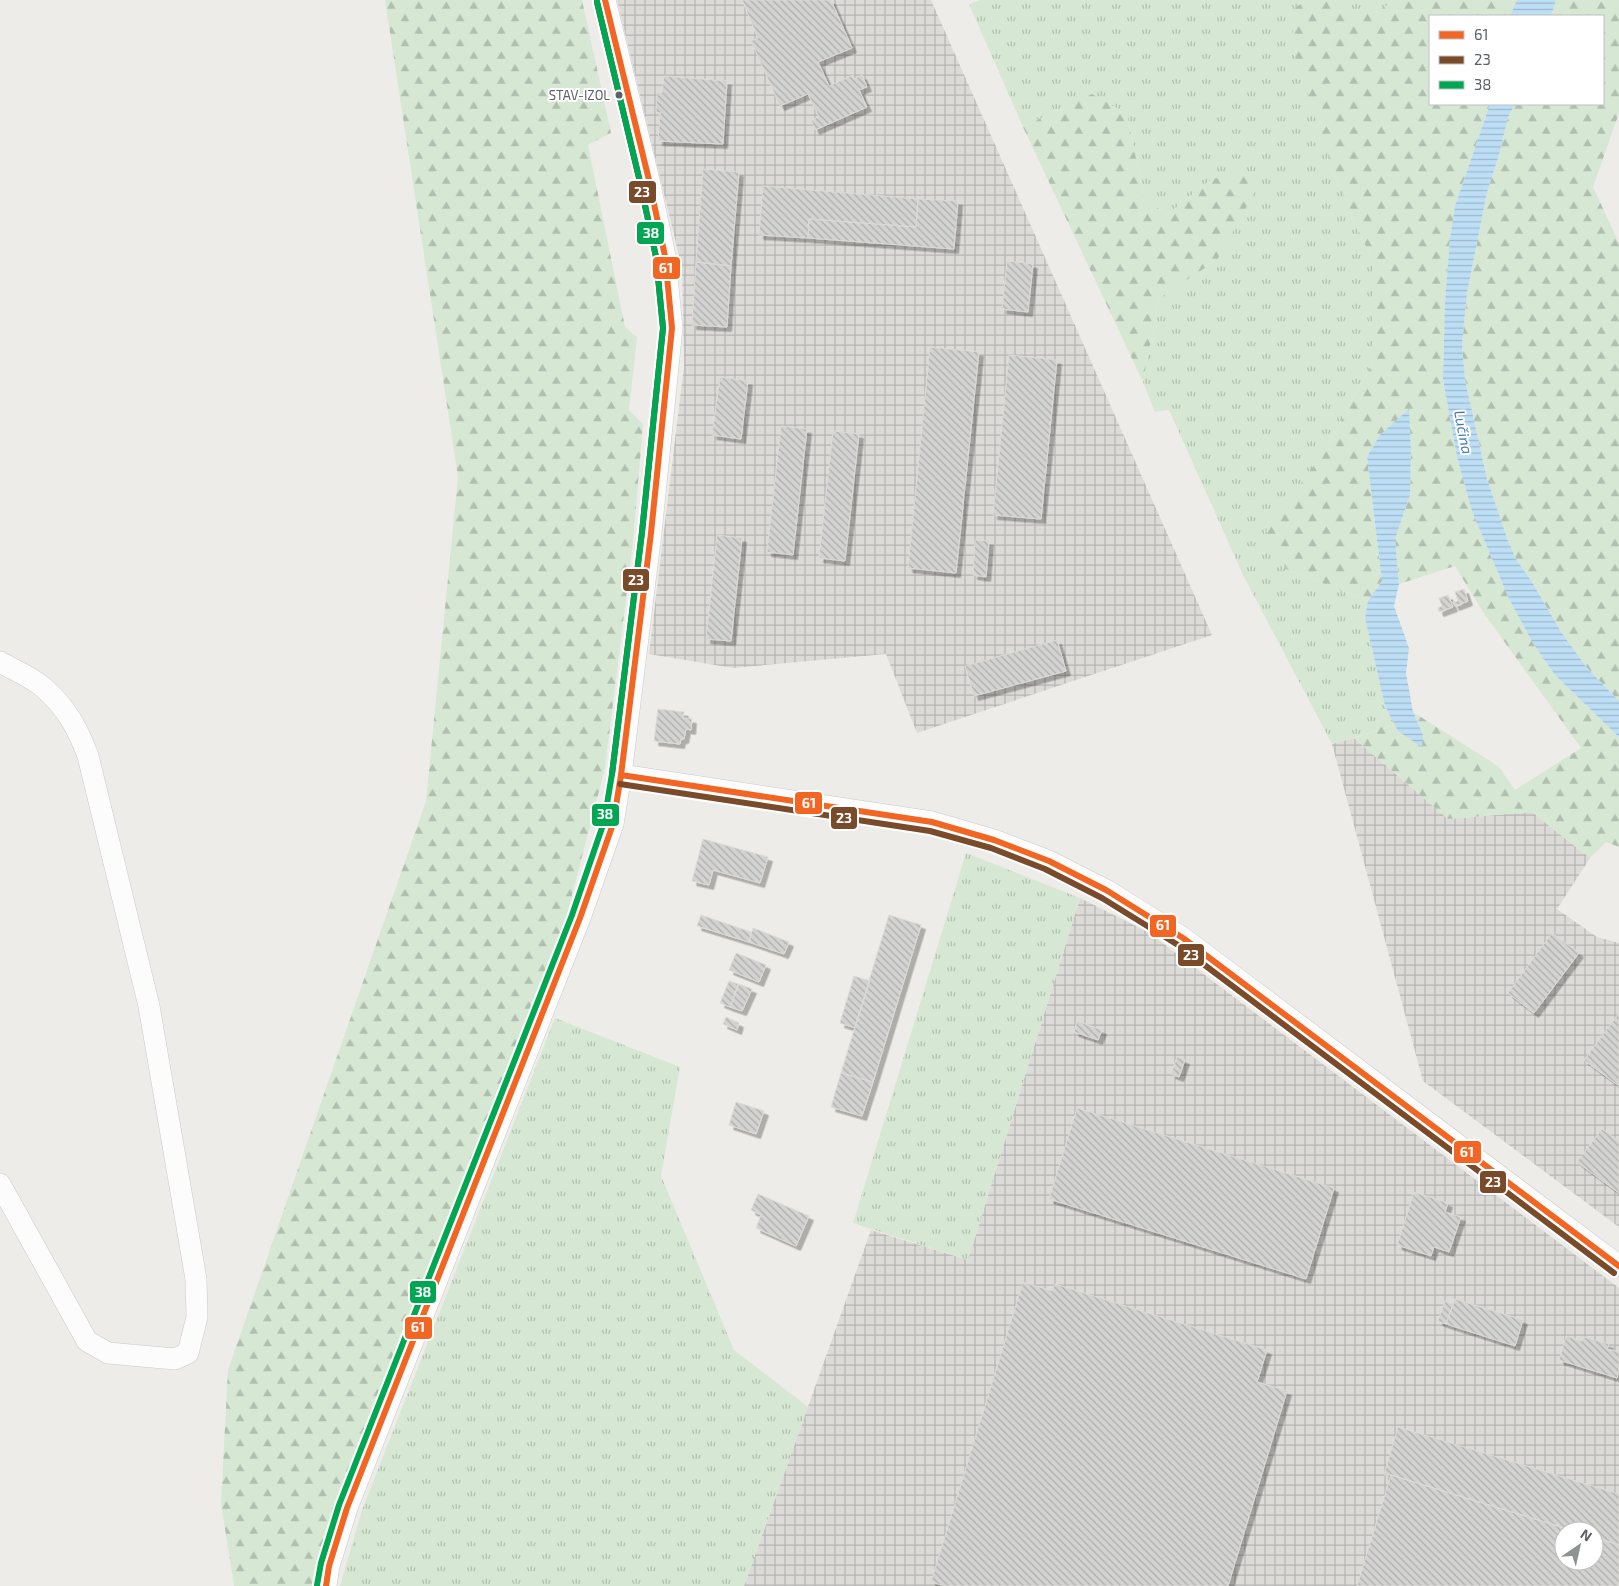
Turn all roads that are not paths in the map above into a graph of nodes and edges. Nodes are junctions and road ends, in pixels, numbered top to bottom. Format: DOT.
graph roads {
  1 [pos="605,0"];
  2 [pos="0,662"];
  3 [pos="622,775"];
  4 [pos="0,1184"];
  5 [pos="1619,1266"];
  6 [pos="326,1586"];
  1 -- 3 [label="street"];
  2 -- 4 [label="street"];
  3 -- 5 [label="street"];
  3 -- 6 [label="street"];
}
